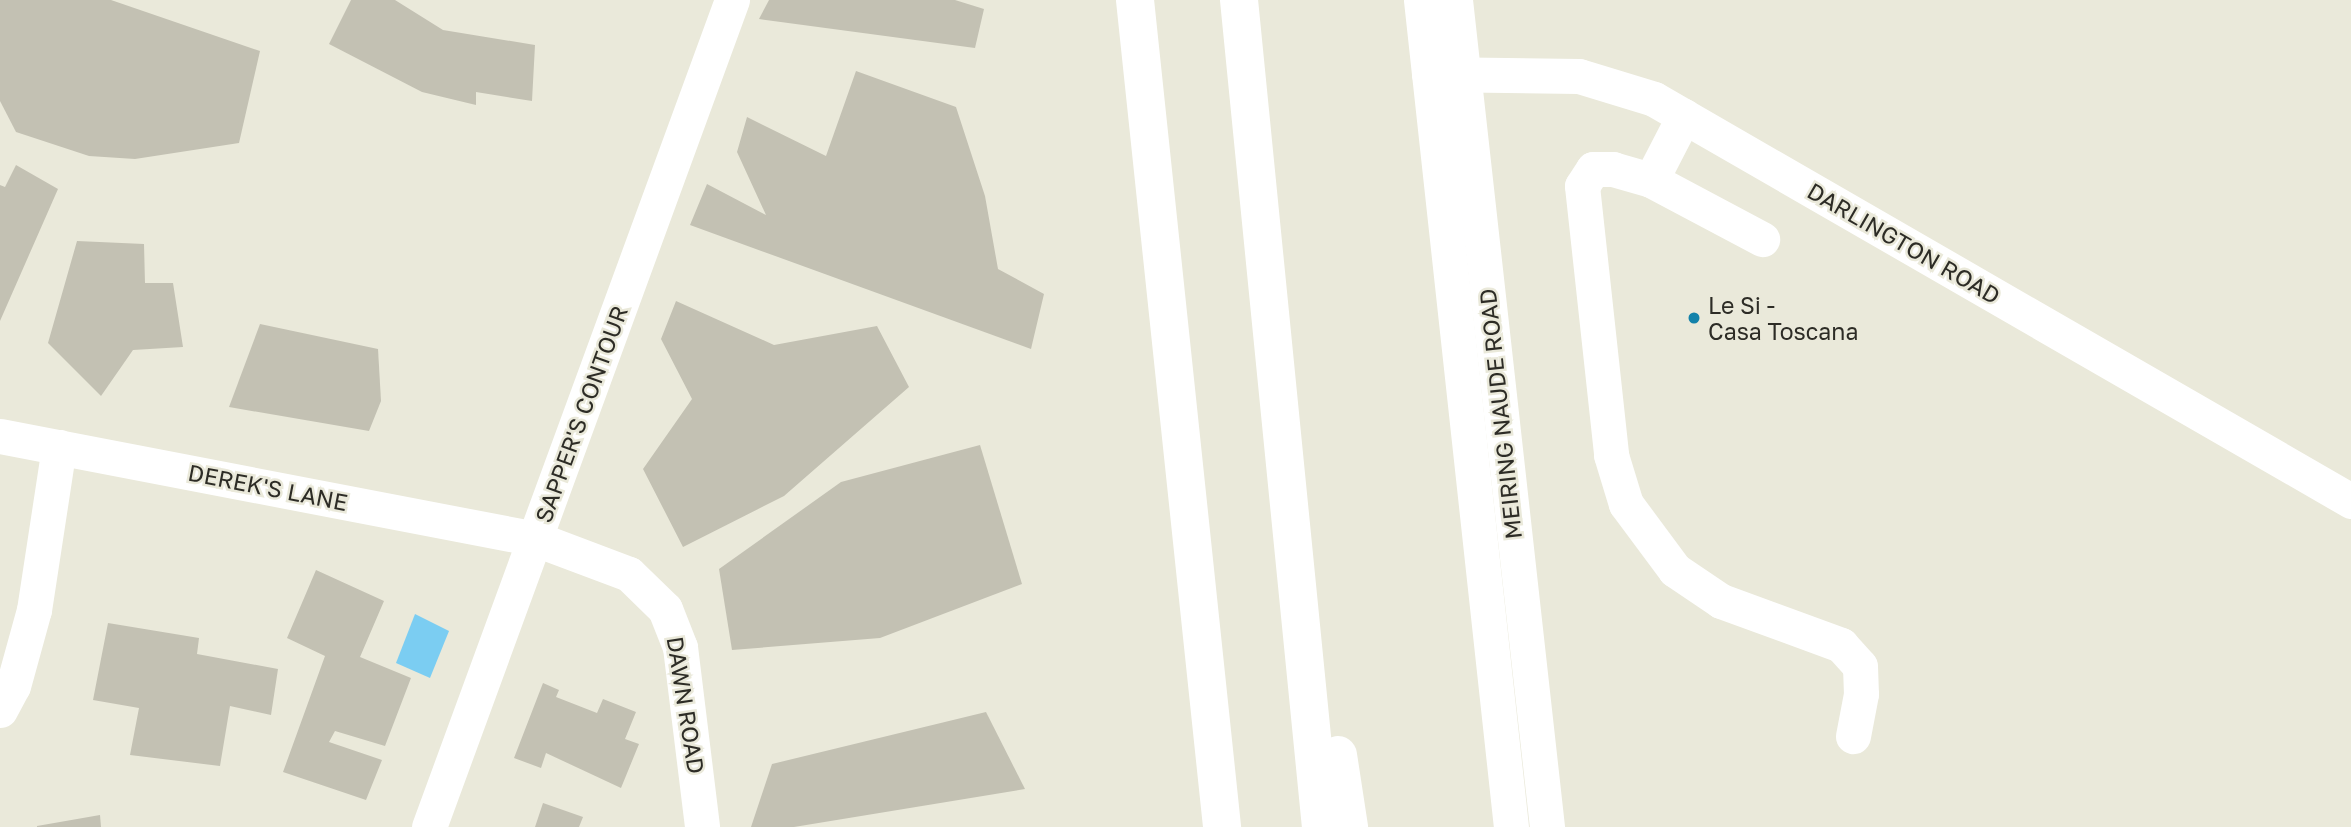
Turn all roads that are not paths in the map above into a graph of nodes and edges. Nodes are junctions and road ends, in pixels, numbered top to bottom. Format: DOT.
graph roads {
  1 [pos="732,0"];
  2 [pos="1135,0"];
  3 [pos="1239,0"];
  4 [pos="1421,0"];
  5 [pos="1455,0"];
  6 [pos="1446,75"];
  7 [pos="1684,116"];
  8 [pos="1651,180"];
  9 [pos="1762,239"];
  10 [pos="1269,297"];
  11 [pos="0,436"];
  12 [pos="59,447"];
  13 [pos="2351,501"];
  14 [pos="536,538"];
  15 [pos="0,710"];
  16 [pos="1853,736"];
  17 [pos="429,827"];
  18 [pos="702,827"];
  19 [pos="1222,827"];
  20 [pos="1321,827"];
  21 [pos="1349,827"];
  22 [pos="1511,827"];
  23 [pos="1547,827"];
  1 -- 14 [label="street, SAPPER'S CONTOUR"];
  2 -- 19 [label="highway"];
  3 -- 10 [label="highway"];
  4 -- 6 [label="street, MEIRING NAUDE ROAD"];
  5 -- 6 [label="street, MEIRING NAUDE ROAD"];
  6 -- 7 [label="street, DARLINGTON ROAD"];
  6 -- 22 [label="street, MEIRING NAUDE ROAD"];
  6 -- 23 [label="street, MEIRING NAUDE ROAD"];
  7 -- 8 [label="street"];
  7 -- 13 [label="street, DARLINGTON ROAD"];
  8 -- 9 [label="street"];
  8 -- 16 [label="street"];
  10 -- 20 [label="highway"];
  10 -- 21 [label="highway"];
  11 -- 12 [label="street, DEREK'S LANE"];
  12 -- 14 [label="street, DEREK'S LANE"];
  12 -- 15 [label="street"];
  14 -- 17 [label="street, SAPPER'S CONTOUR"];
  14 -- 18 [label="street, DAWN ROAD"];
}
